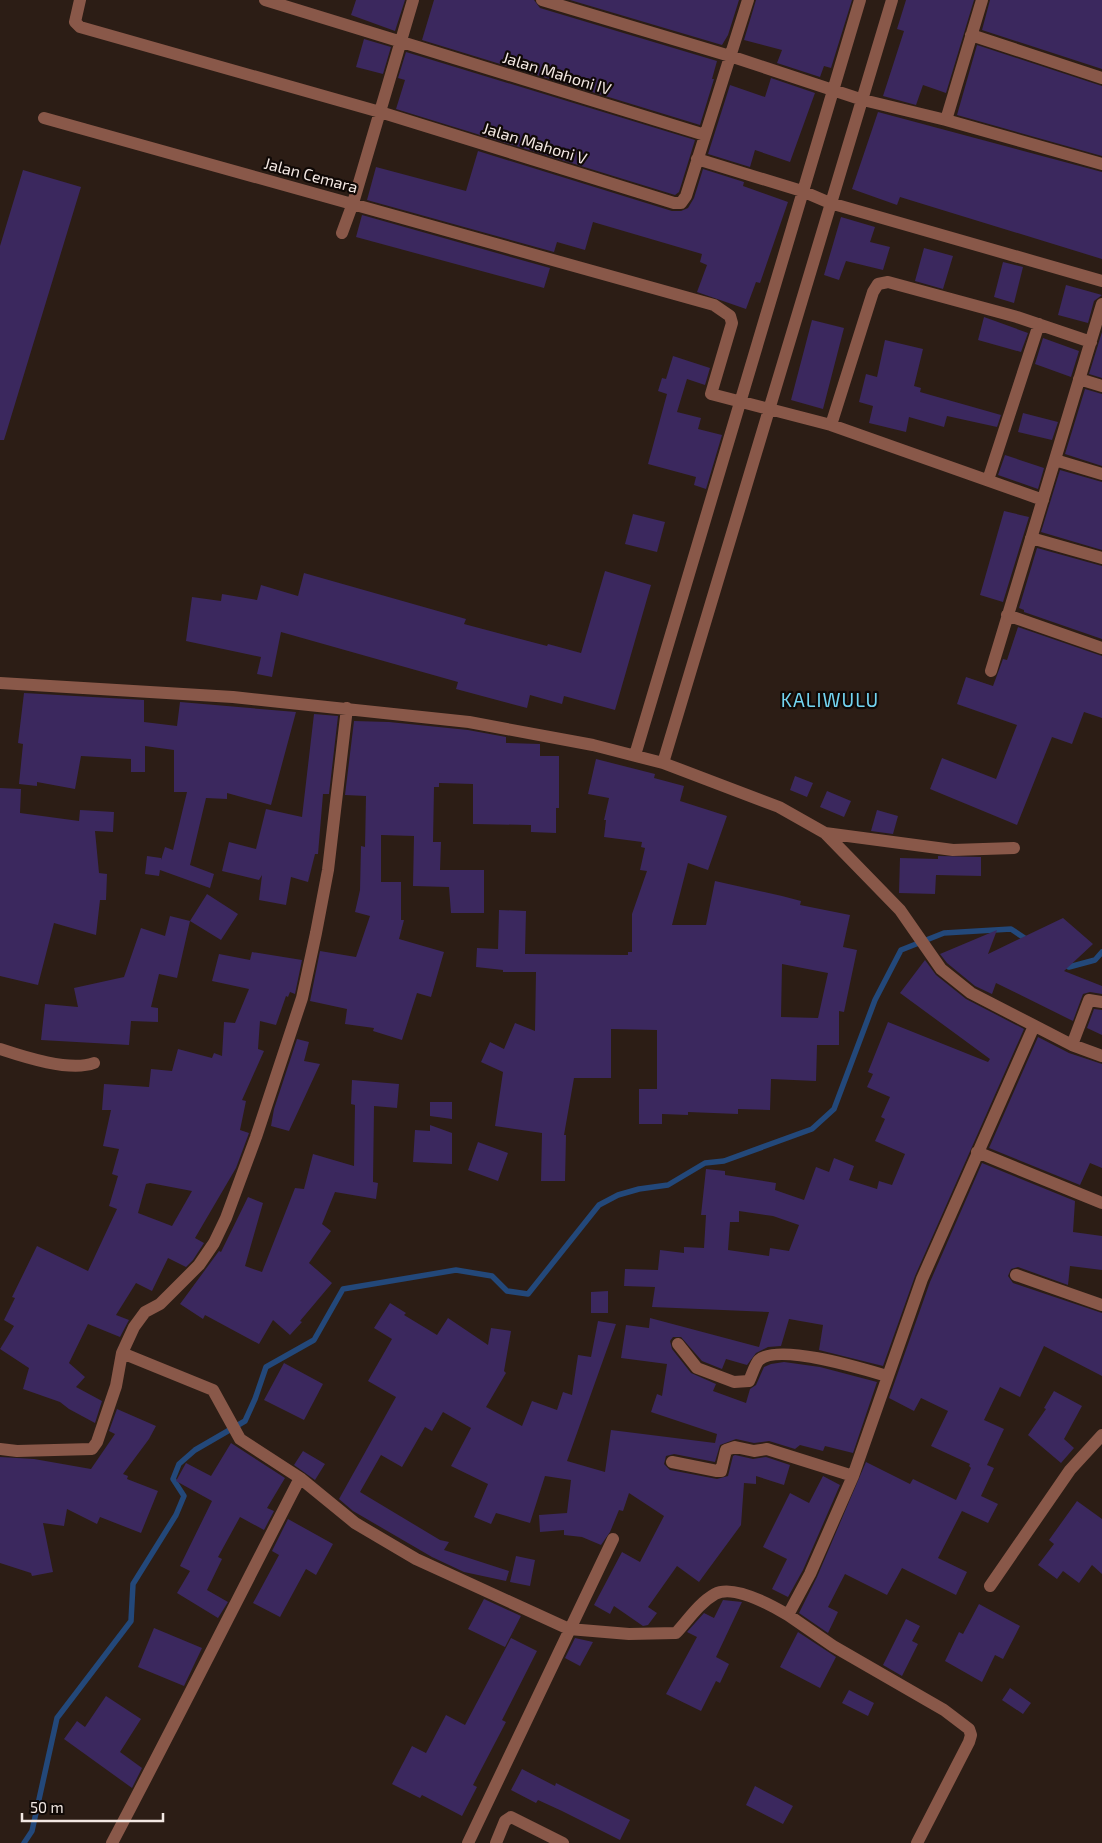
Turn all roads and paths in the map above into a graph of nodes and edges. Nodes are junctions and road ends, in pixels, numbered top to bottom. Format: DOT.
graph roads {
  1 [pos="80,0"];
  2 [pos="265,0"];
  3 [pos="413,0"];
  4 [pos="542,0"];
  5 [pos="748,0"];
  6 [pos="860,0"];
  7 [pos="892,0"];
  8 [pos="982,0"];
  9 [pos="971,35"];
  10 [pos="400,41"];
  11 [pos="730,56"];
  12 [pos="1102,78"];
  13 [pos="832,89"];
  14 [pos="863,100"];
  15 [pos="380,112"];
  16 [pos="44,118"];
  17 [pos="946,120"];
  18 [pos="705,135"];
  19 [pos="697,159"];
  20 [pos="1102,164"];
  21 [pos="802,191"];
  22 [pos="354,203"];
  23 [pos="830,203"];
  24 [pos="342,233"];
  25 [pos="1102,281"];
  26 [pos="1102,304"];
  27 [pos="1039,324"];
  28 [pos="1091,342"];
  29 [pos="1079,379"];
  30 [pos="1102,386"];
  31 [pos="739,402"];
  32 [pos="768,410"];
  33 [pos="831,425"];
  34 [pos="1055,460"];
  35 [pos="1102,474"];
  36 [pos="988,480"];
  37 [pos="1043,500"];
  38 [pos="1031,538"];
  39 [pos="1102,558"];
  40 [pos="1007,615"];
  41 [pos="1102,648"];
  42 [pos="990,671"];
  43 [pos="0,683"];
  44 [pos="347,708"];
  45 [pos="635,755"];
  46 [pos="663,763"];
  47 [pos="825,833"];
  48 [pos="1014,848"];
  49 [pos="1102,1002"];
  50 [pos="1034,1026"];
  51 [pos="1072,1045"];
  52 [pos="0,1049"];
  53 [pos="1102,1056"];
  54 [pos="94,1063"];
  55 [pos="977,1152"];
  56 [pos="1102,1203"];
  57 [pos="1016,1275"];
  58 [pos="1102,1305"];
  59 [pos="678,1344"];
  60 [pos="122,1353"];
  61 [pos="887,1376"];
  62 [pos="1102,1435"];
  63 [pos="0,1449"];
  64 [pos="672,1462"];
  65 [pos="853,1476"];
  66 [pos="300,1478"];
  67 [pos="612,1539"];
  68 [pos="990,1586"];
  69 [pos="788,1614"];
  70 [pos="569,1630"];
  71 [pos="112,1843"];
  72 [pos="468,1843"];
  73 [pos="496,1843"];
  74 [pos="563,1843"];
  75 [pos="917,1843"];
  1 -- 15 [label="street, Jalan Mahoni V"];
  2 -- 10 [label="street, Jalan Mahoni IV"];
  3 -- 10 [label="street"];
  4 -- 11 [label="street"];
  5 -- 11 [label="street"];
  6 -- 13 [label="street"];
  7 -- 14 [label="street"];
  8 -- 9 [label="street"];
  9 -- 12 [label="street"];
  9 -- 17 [label="street"];
  10 -- 15 [label="street"];
  10 -- 18 [label="street, Jalan Mahoni IV"];
  11 -- 13 [label="street"];
  11 -- 18 [label="street"];
  13 -- 14 [label="street"];
  13 -- 21 [label="street"];
  14 -- 17 [label="street"];
  14 -- 23 [label="street"];
  15 -- 19 [label="street, Jalan Mahoni V"];
  15 -- 22 [label="street"];
  16 -- 22 [label="street, Jalan Cemara"];
  17 -- 20 [label="street"];
  18 -- 19 [label="street"];
  19 -- 21 [label="street"];
  21 -- 23 [label="street"];
  21 -- 31 [label="street"];
  22 -- 24 [label="street"];
  22 -- 31 [label="street, Jalan Cemara"];
  23 -- 25 [label="street"];
  23 -- 32 [label="street"];
  26 -- 28 [label="street"];
  27 -- 28 [label="street"];
  27 -- 33 [label="street"];
  27 -- 36 [label="street"];
  28 -- 29 [label="street"];
  29 -- 30 [label="street"];
  29 -- 34 [label="street"];
  31 -- 32 [label="street"];
  31 -- 45 [label="street"];
  32 -- 33 [label="street"];
  32 -- 46 [label="street"];
  33 -- 36 [label="street"];
  34 -- 35 [label="street"];
  34 -- 37 [label="street"];
  36 -- 37 [label="street"];
  37 -- 38 [label="street"];
  38 -- 39 [label="street"];
  38 -- 40 [label="street"];
  40 -- 41 [label="street"];
  40 -- 42 [label="street"];
  43 -- 44 [label="street"];
  44 -- 45 [label="street"];
  44 -- 60 [label="street"];
  45 -- 46 [label="street"];
  46 -- 47 [label="street"];
  47 -- 48 [label="street"];
  47 -- 50 [label="street"];
  49 -- 51 [label="street"];
  50 -- 51 [label="street"];
  50 -- 55 [label="street"];
  51 -- 53 [label="street"];
  52 -- 54 [label="street"];
  55 -- 56 [label="street"];
  55 -- 61 [label="street"];
  57 -- 58 [label="street"];
  59 -- 61 [label="street"];
  60 -- 63 [label="street"];
  60 -- 66 [label="street"];
  61 -- 65 [label="street"];
  62 -- 68 [label="street"];
  64 -- 65 [label="street"];
  65 -- 69 [label="street"];
  66 -- 70 [label="street"];
  66 -- 71 [label="street"];
  67 -- 70 [label="street"];
  69 -- 70 [label="street"];
  69 -- 75 [label="street"];
  70 -- 72 [label="street"];
  73 -- 74 [label="street"];
}
